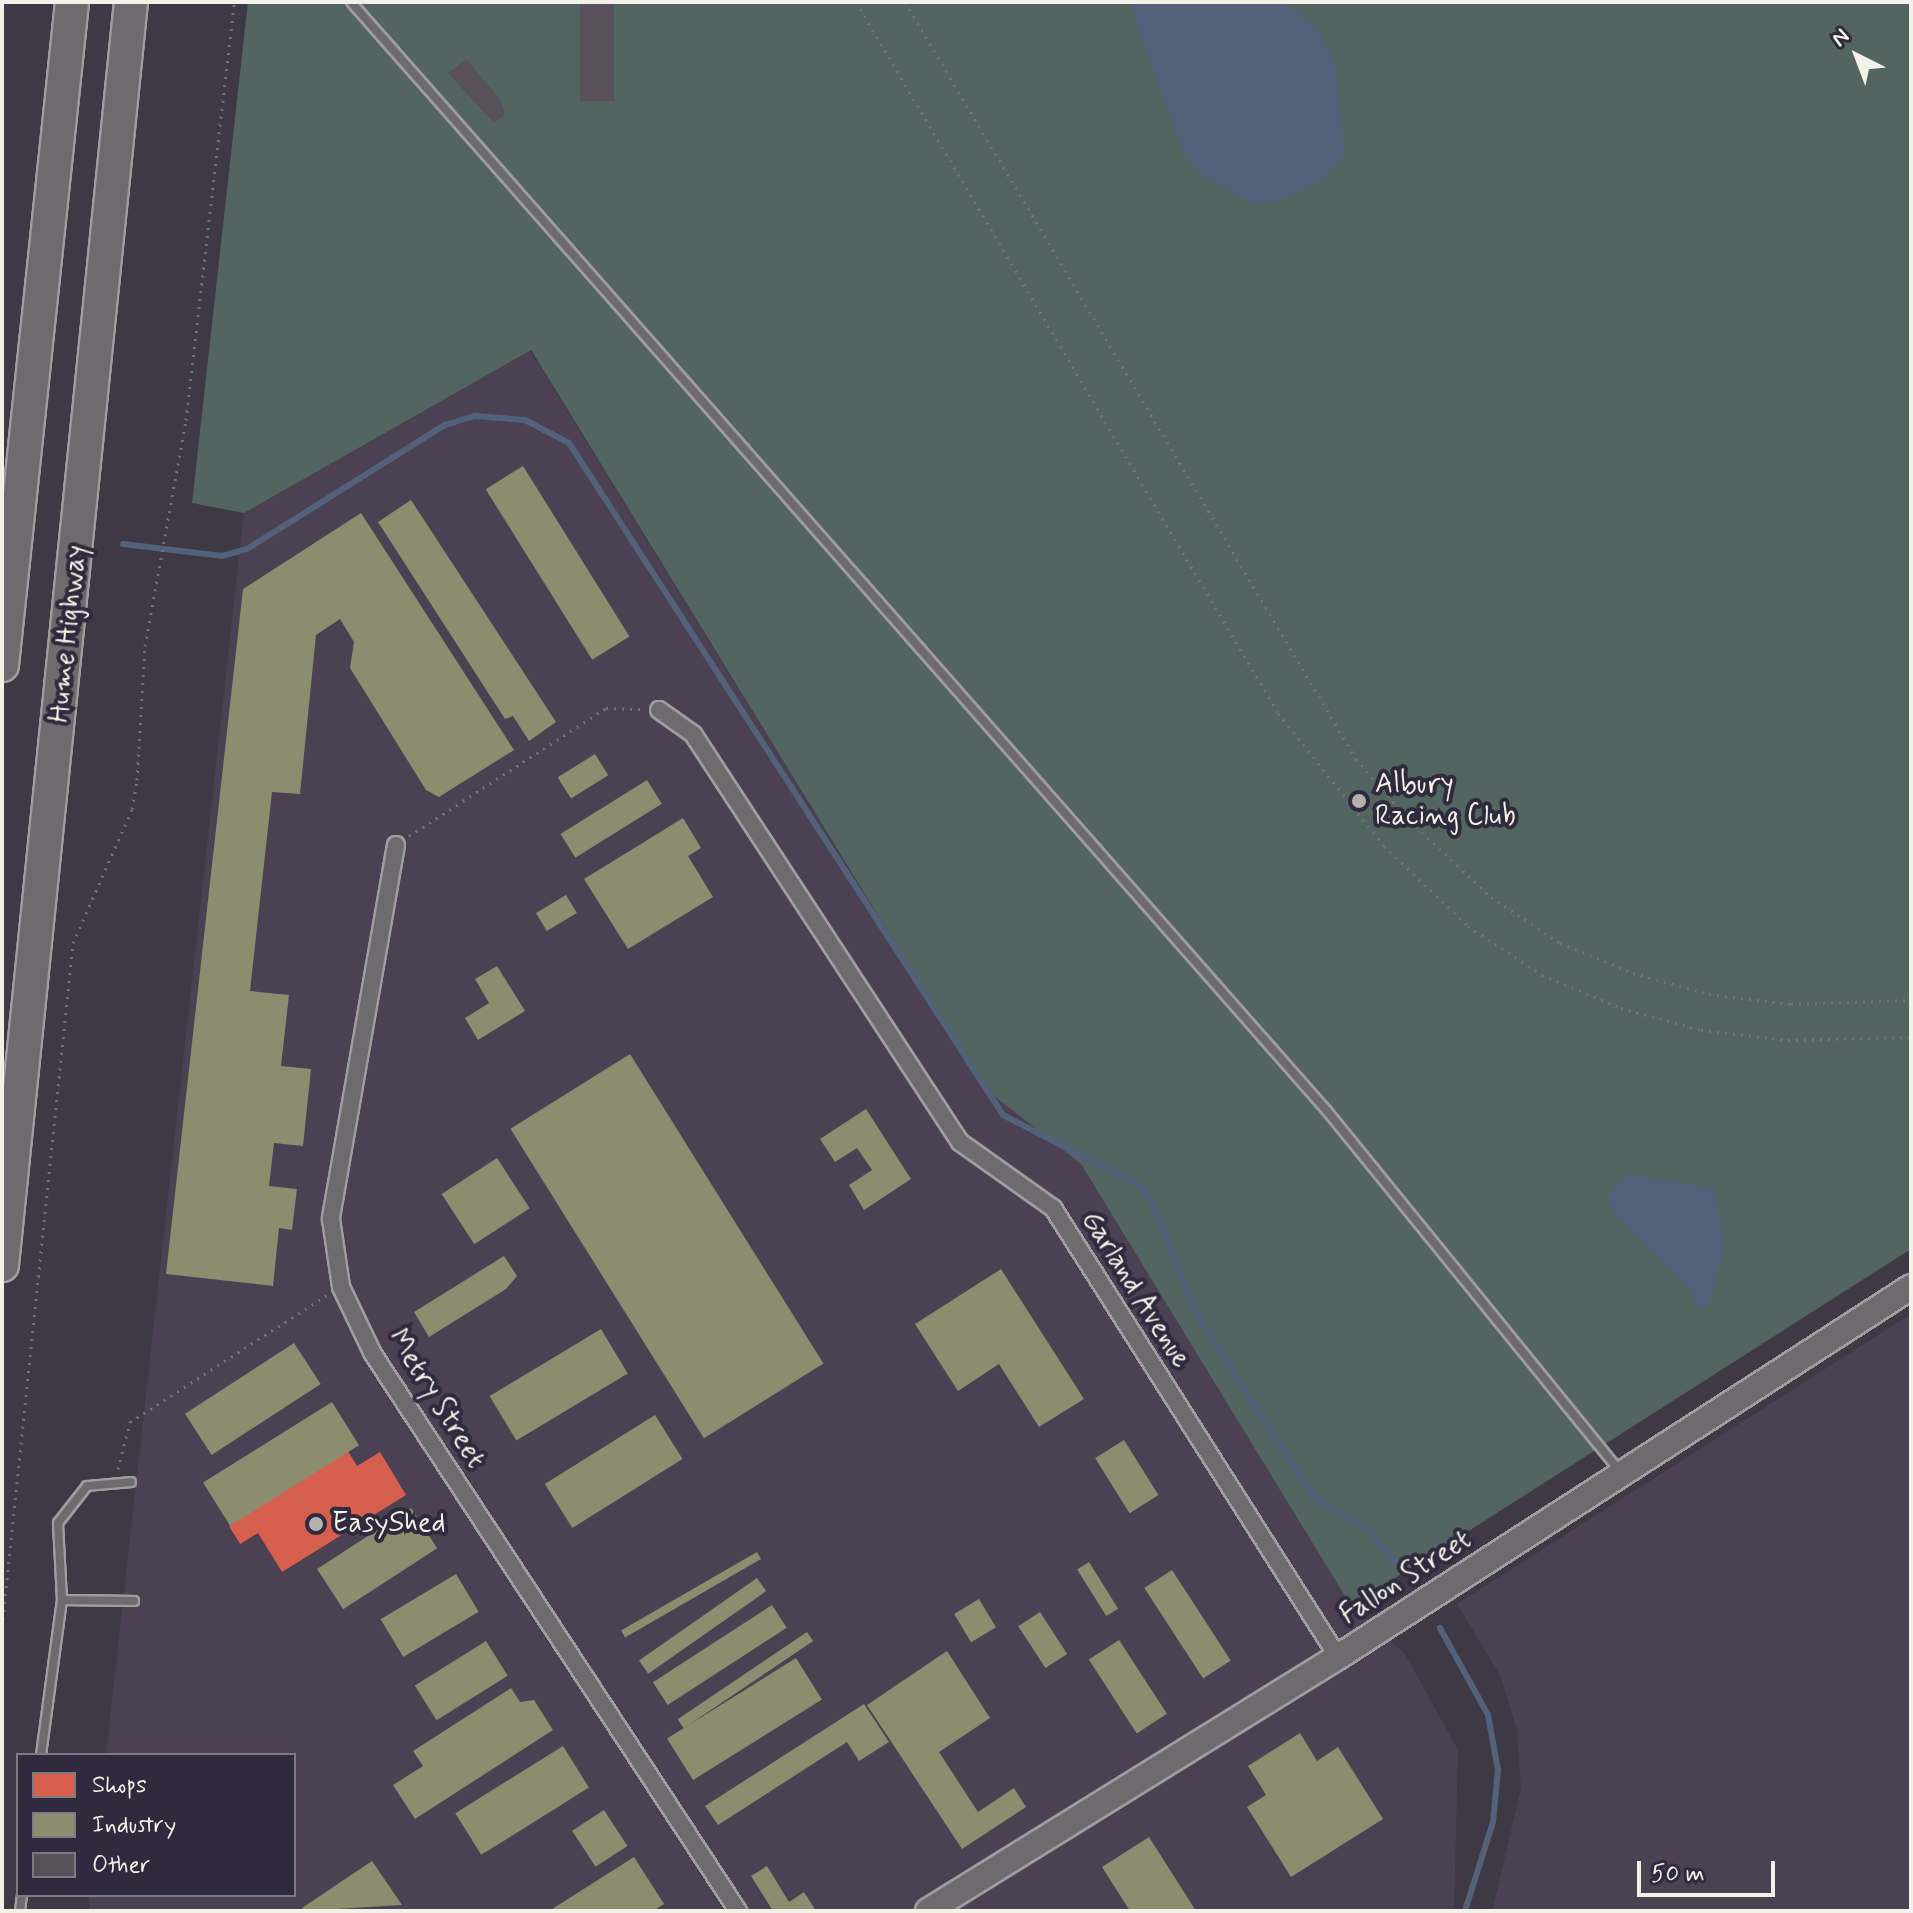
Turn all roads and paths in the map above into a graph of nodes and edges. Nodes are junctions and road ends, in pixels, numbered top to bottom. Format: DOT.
graph roads {
  1 [pos="72,2"];
  2 [pos="131,2"];
  3 [pos="234,2"];
  4 [pos="351,2"];
  5 [pos="856,2"];
  6 [pos="905,2"];
  7 [pos="2,665"];
  8 [pos="659,710"];
  9 [pos="396,845"];
  10 [pos="1911,1000"];
  11 [pos="1911,1037"];
  12 [pos="2,1265"];
  13 [pos="1911,1287"];
  14 [pos="310,1303"];
  15 [pos="1622,1474"];
  16 [pos="118,1480"];
  17 [pos="131,1482"];
  18 [pos="62,1600"];
  19 [pos="134,1601"];
  20 [pos="2,1627"];
  21 [pos="1338,1657"];
  22 [pos="41,1753"];
  23 [pos="738,1911"];
  24 [pos="928,1911"];
  1 -- 7 [label="highway"];
  2 -- 12 [label="highway, Hume Highway"];
  3 -- 20 [label="path"];
  4 -- 15 [label="lane"];
  5 -- 11 [label="path"];
  6 -- 10 [label="path"];
  8 -- 9 [label="path"];
  8 -- 21 [label="street, Garland Avenue"];
  9 -- 23 [label="street, Metry Street"];
  13 -- 15 [label="street, Fallon Street"];
  14 -- 16 [label="path"];
  15 -- 21 [label="street, Fallon Street"];
  16 -- 17 [label="lane"];
  16 -- 18 [label="lane"];
  18 -- 19 [label="lane"];
  18 -- 22 [label="lane"];
  21 -- 24 [label="street, Fallon Street"];
}
